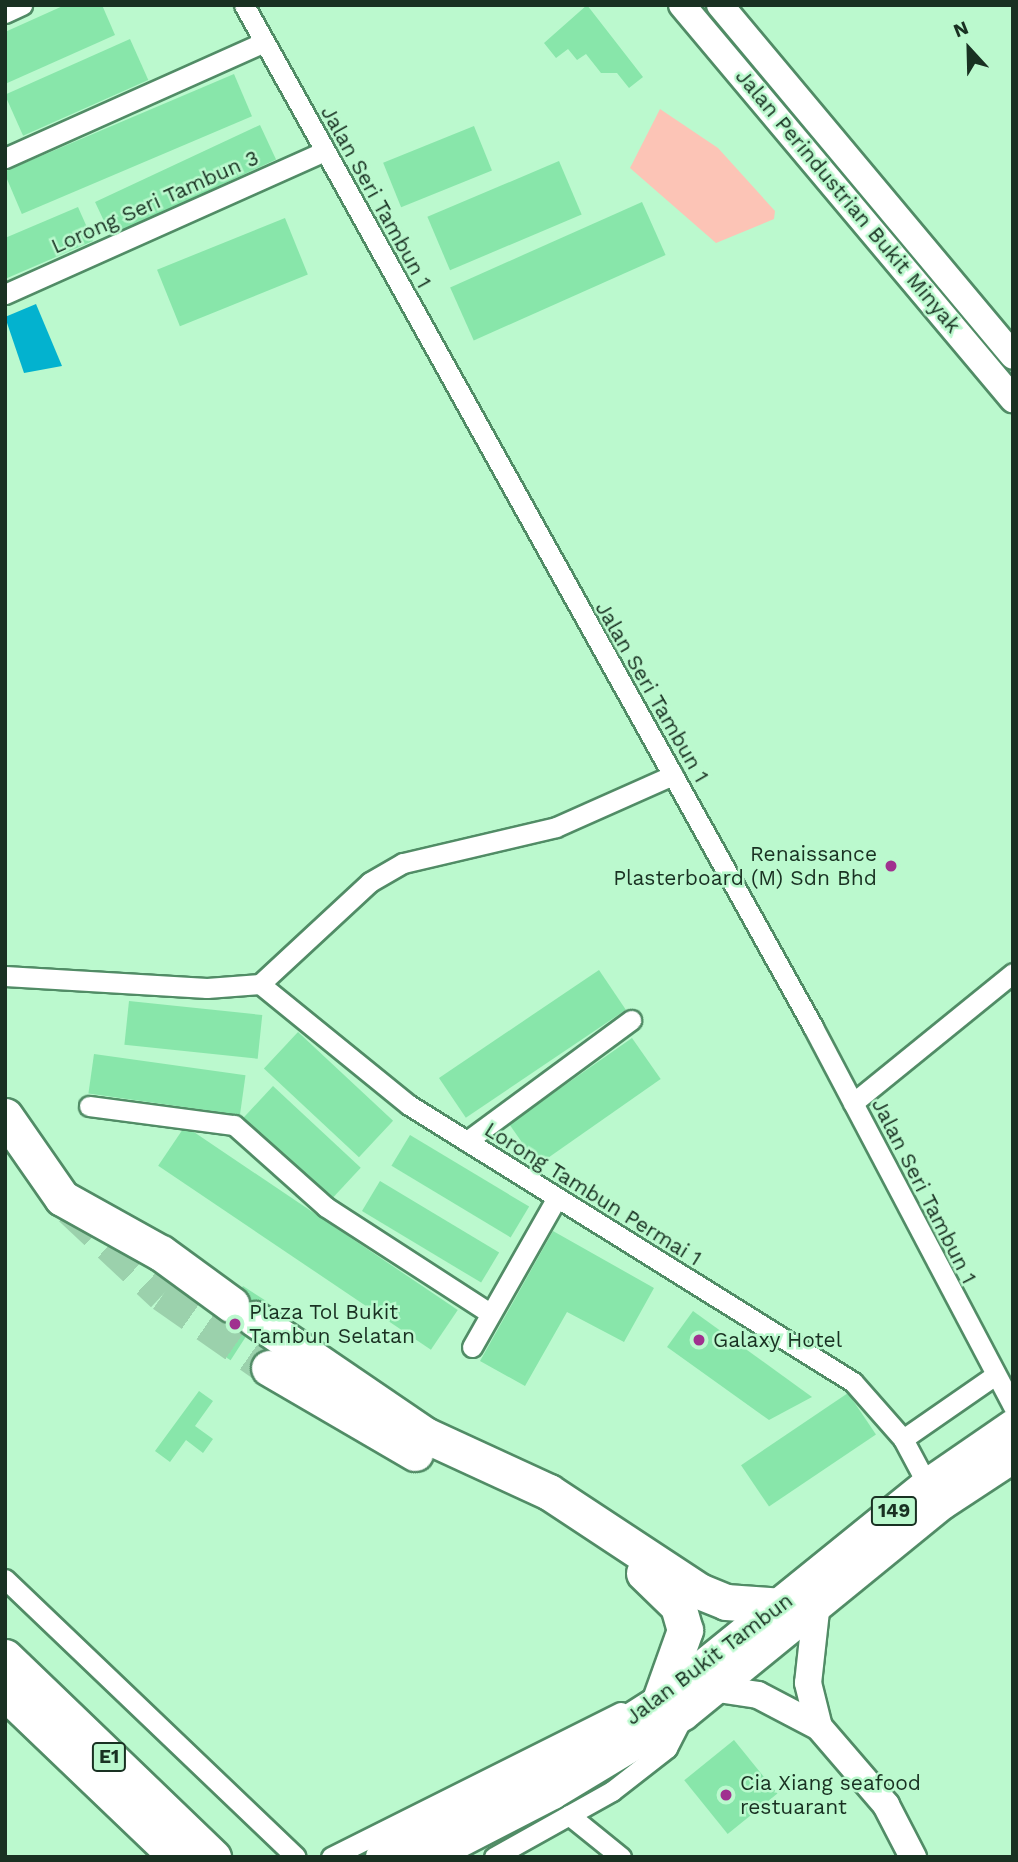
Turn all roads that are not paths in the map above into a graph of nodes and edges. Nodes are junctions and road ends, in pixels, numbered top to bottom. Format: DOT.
graph roads {
  1 [pos="22,5"];
  2 [pos="244,5"];
  3 [pos="682,5"];
  4 [pos="720,5"];
  5 [pos="5,13"];
  6 [pos="264,42"];
  7 [pos="324,151"];
  8 [pos="5,158"];
  9 [pos="5,295"];
  10 [pos="1013,356"];
  11 [pos="1013,399"];
  12 [pos="673,775"];
  13 [pos="1013,974"];
  14 [pos="5,976"];
  15 [pos="260,984"];
  16 [pos="631,1020"];
  17 [pos="853,1103"];
  18 [pos="89,1106"];
  19 [pos="5,1116"];
  20 [pos="467,1141"];
  21 [pos="556,1199"];
  22 [pos="490,1313"];
  23 [pos="472,1347"];
  24 [pos="269,1368"];
  25 [pos="994,1376"];
  26 [pos="1013,1406"];
  27 [pos="1013,1425"];
  28 [pos="903,1439"];
  29 [pos="1013,1458"];
  30 [pos="927,1484"];
  31 [pos="5,1579"];
  32 [pos="799,1608"];
  33 [pos="5,1657"];
  34 [pos="718,1689"];
  35 [pos="5,1692"];
  36 [pos="672,1707"];
  37 [pos="819,1727"];
  38 [pos="616,1743"];
  39 [pos="569,1815"];
  40 [pos="177,1857"];
  41 [pos="213,1857"];
  42 [pos="296,1857"];
  43 [pos="331,1857"];
  44 [pos="382,1857"];
  45 [pos="431,1857"];
  46 [pos="494,1857"];
  47 [pos="621,1857"];
  48 [pos="913,1857"];
  1 -- 5 [label="street"];
  2 -- 6 [label="street, Jalan Seri Tambun 1"];
  3 -- 11 [label="main road, Jalan Perindustrian Bukit Minyak"];
  4 -- 10 [label="main road, Jalan Perindustrian Bukit Minyak"];
  6 -- 7 [label="street, Jalan Seri Tambun 1"];
  6 -- 8 [label="street"];
  7 -- 9 [label="street, Lorong Seri Tambun 3"];
  7 -- 12 [label="street, Jalan Seri Tambun 1"];
  12 -- 15 [label="street"];
  12 -- 17 [label="street, Jalan Seri Tambun 1"];
  13 -- 17 [label="street"];
  14 -- 15 [label="street"];
  15 -- 20 [label="street, Lorong Tambun Permai 1"];
  16 -- 20 [label="street"];
  17 -- 25 [label="street, Jalan Seri Tambun 1"];
  18 -- 22 [label="street"];
  19 -- 32 [label="highway"];
  20 -- 21 [label="street, Lorong Tambun Permai 1"];
  21 -- 22 [label="street"];
  21 -- 28 [label="street, Lorong Tambun Permai 1"];
  22 -- 23 [label="street"];
  24 -- 36 [label="highway"];
  25 -- 26 [label="street, Jalan Seri Tambun 1"];
  25 -- 28 [label="street"];
  27 -- 30 [label="main road, Jalan Bukit Tambun / 149"];
  28 -- 30 [label="street, Lorong Tambun Permai 1"];
  29 -- 32 [label="main road, Jalan Bukit Tambun / 149"];
  30 -- 32 [label="main road, Jalan Bukit Tambun / 149"];
  31 -- 42 [label="street"];
  32 -- 34 [label="main road, Jalan Bukit Tambun / 149"];
  32 -- 36 [label="main road, Jalan Bukit Tambun / 149"];
  32 -- 37 [label="main road"];
  33 -- 41 [label="highway, E1"];
  34 -- 36 [label="main road, Jalan Bukit Tambun / 149"];
  34 -- 37 [label="main road"];
  35 -- 40 [label="highway, E1"];
  36 -- 38 [label="main road, Jalan Bukit Tambun / 149"];
  36 -- 39 [label="street"];
  36 -- 43 [label="street"];
  37 -- 48 [label="main road"];
  38 -- 44 [label="main road, Jalan Bukit Tambun / 149"];
  38 -- 45 [label="main road, Jalan Bukit Tambun / 149"];
  39 -- 46 [label="street"];
  39 -- 47 [label="street"];
}
